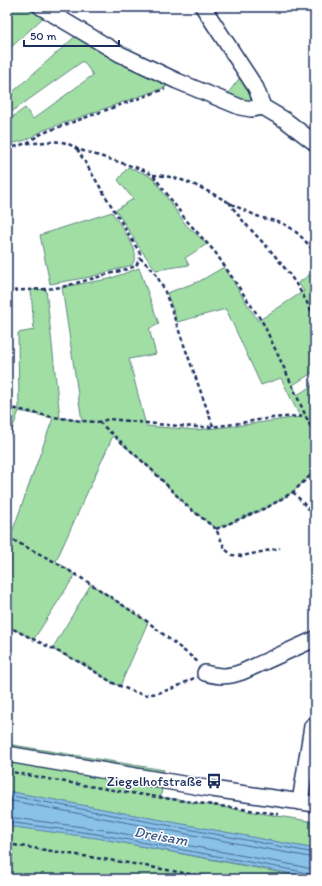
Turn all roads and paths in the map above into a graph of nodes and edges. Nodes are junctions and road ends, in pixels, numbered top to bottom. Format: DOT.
graph roads {
  1 [pos="41,7"];
  2 [pos="203,7"];
  3 [pos="172,85"];
  4 [pos="263,107"];
  5 [pos="27,143"];
  6 [pos="315,143"];
  7 [pos="7,149"];
  8 [pos="77,149"];
  9 [pos="153,175"];
  10 [pos="228,201"];
  11 [pos="315,252"];
  12 [pos="140,258"];
  13 [pos="7,291"];
  14 [pos="315,318"];
  15 [pos="7,407"];
  16 [pos="306,417"];
  17 [pos="99,422"];
  18 [pos="213,426"];
  19 [pos="315,437"];
  20 [pos="315,471"];
  21 [pos="293,492"];
  22 [pos="315,516"];
  23 [pos="216,529"];
  24 [pos="7,537"];
  25 [pos="280,548"];
  26 [pos="7,626"];
  27 [pos="315,639"];
  28 [pos="205,673"];
  29 [pos="312,726"];
  30 [pos="7,754"];
  31 [pos="7,771"];
  32 [pos="300,802"];
  33 [pos="315,804"];
  34 [pos="286,815"];
  35 [pos="7,844"];
  36 [pos="217,879"];
  1 -- 3 [label="street"];
  2 -- 4 [label="street"];
  3 -- 4 [label="street"];
  3 -- 5 [label="path"];
  4 -- 6 [label="street"];
  5 -- 7 [label="path"];
  5 -- 8 [label="path"];
  8 -- 9 [label="path"];
  8 -- 12 [label="path"];
  9 -- 10 [label="path"];
  9 -- 16 [label="path"];
  10 -- 11 [label="path"];
  10 -- 14 [label="path"];
  12 -- 13 [label="path"];
  12 -- 18 [label="path"];
  15 -- 17 [label="path"];
  16 -- 18 [label="path"];
  16 -- 19 [label="path"];
  17 -- 18 [label="path"];
  17 -- 23 [label="path"];
  20 -- 21 [label="path"];
  21 -- 22 [label="path"];
  21 -- 23 [label="path"];
  23 -- 25 [label="path"];
  24 -- 28 [label="path"];
  26 -- 28 [label="path"];
  27 -- 28 [label="street"];
  29 -- 32 [label="street"];
  30 -- 32 [label="street"];
  31 -- 34 [label="path"];
  32 -- 33 [label="street"];
  35 -- 36 [label="path"];
}
